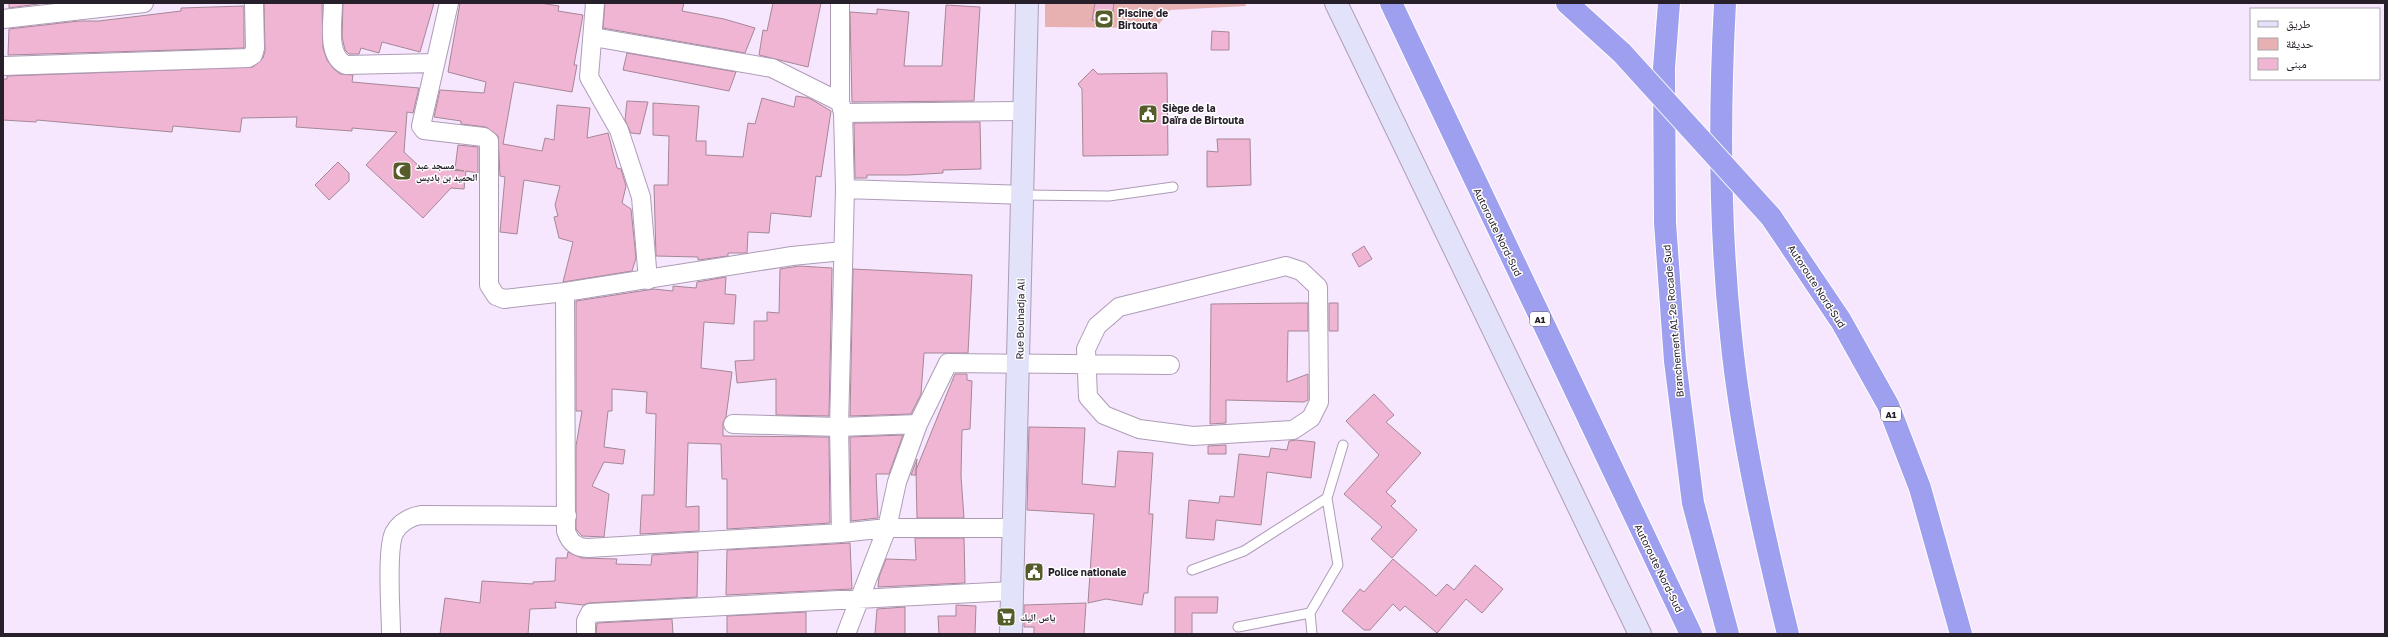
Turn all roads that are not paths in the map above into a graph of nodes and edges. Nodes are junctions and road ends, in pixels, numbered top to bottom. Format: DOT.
graph roads {
  1 [pos="144,3"];
  2 [pos="254,3"];
  3 [pos="333,3"];
  4 [pos="449,3"];
  5 [pos="595,3"];
  6 [pos="840,3"];
  7 [pos="1027,3"];
  8 [pos="1336,3"];
  9 [pos="1391,3"];
  10 [pos="1567,3"];
  11 [pos="1669,3"];
  12 [pos="1725,3"];
  13 [pos="55,8"];
  14 [pos="3,19"];
  15 [pos="593,37"];
  16 [pos="434,63"];
  17 [pos="3,66"];
  18 [pos="841,108"];
  19 [pos="1025,111"];
  20 [pos="1173,187"];
  21 [pos="845,189"];
  22 [pos="1023,195"];
  23 [pos="843,251"];
  24 [pos="648,280"];
  25 [pos="565,292"];
  26 [pos="1019,363"];
  27 [pos="1085,364"];
  28 [pos="1170,365"];
  29 [pos="733,424"];
  30 [pos="918,424"];
  31 [pos="838,427"];
  32 [pos="1343,445"];
  33 [pos="1327,498"];
  34 [pos="567,516"];
  35 [pos="887,528"];
  36 [pos="1014,528"];
  37 [pos="841,533"];
  38 [pos="1192,570"];
  39 [pos="1012,591"];
  40 [pos="861,600"];
  41 [pos="1310,613"];
  42 [pos="1238,627"];
  43 [pos="391,634"];
  44 [pos="586,634"];
  45 [pos="846,634"];
  46 [pos="1011,634"];
  47 [pos="1312,634"];
  48 [pos="1640,634"];
  49 [pos="1691,634"];
  50 [pos="1728,634"];
  51 [pos="1788,634"];
  52 [pos="1961,634"];
  1 -- 13 [label="street"];
  2 -- 17 [label="street"];
  3 -- 16 [label="street"];
  4 -- 16 [label="street"];
  5 -- 15 [label="street"];
  6 -- 18 [label="street"];
  7 -- 19 [label="main road, Rue Bouhadja Ali"];
  8 -- 48 [label="main road"];
  9 -- 49 [label="highway, Autoroute Nord-Sud / A1"];
  10 -- 52 [label="highway, Autoroute Nord-Sud / A1, bridge"];
  11 -- 50 [label="highway, Branchement A1-2e Rocade Sud"];
  12 -- 51 [label="highway"];
  13 -- 14 [label="street"];
  15 -- 18 [label="street"];
  15 -- 24 [label="street"];
  16 -- 25 [label="street"];
  18 -- 19 [label="street"];
  18 -- 21 [label="street"];
  19 -- 22 [label="main road, Rue Bouhadja Ali"];
  20 -- 22 [label="lane"];
  21 -- 22 [label="street"];
  21 -- 23 [label="street"];
  22 -- 26 [label="main road, Rue Bouhadja Ali"];
  23 -- 24 [label="street"];
  23 -- 31 [label="street"];
  24 -- 25 [label="street"];
  25 -- 34 [label="street"];
  26 -- 27 [label="street"];
  26 -- 30 [label="street"];
  26 -- 36 [label="main road, Rue Bouhadja Ali"];
  27 -- 27 [label="street"];
  27 -- 28 [label="street"];
  29 -- 31 [label="street"];
  30 -- 31 [label="street"];
  30 -- 35 [label="street"];
  31 -- 37 [label="street"];
  32 -- 33 [label="lane"];
  33 -- 38 [label="lane"];
  33 -- 41 [label="lane"];
  34 -- 37 [label="street"];
  34 -- 43 [label="street"];
  35 -- 36 [label="street"];
  35 -- 37 [label="street"];
  35 -- 40 [label="street"];
  36 -- 39 [label="main road, Rue Bouhadja Ali"];
  39 -- 40 [label="street"];
  39 -- 46 [label="main road, Rue Bouhadja Ali"];
  40 -- 44 [label="street"];
  40 -- 45 [label="street"];
  41 -- 42 [label="lane"];
  41 -- 47 [label="lane"];
}
